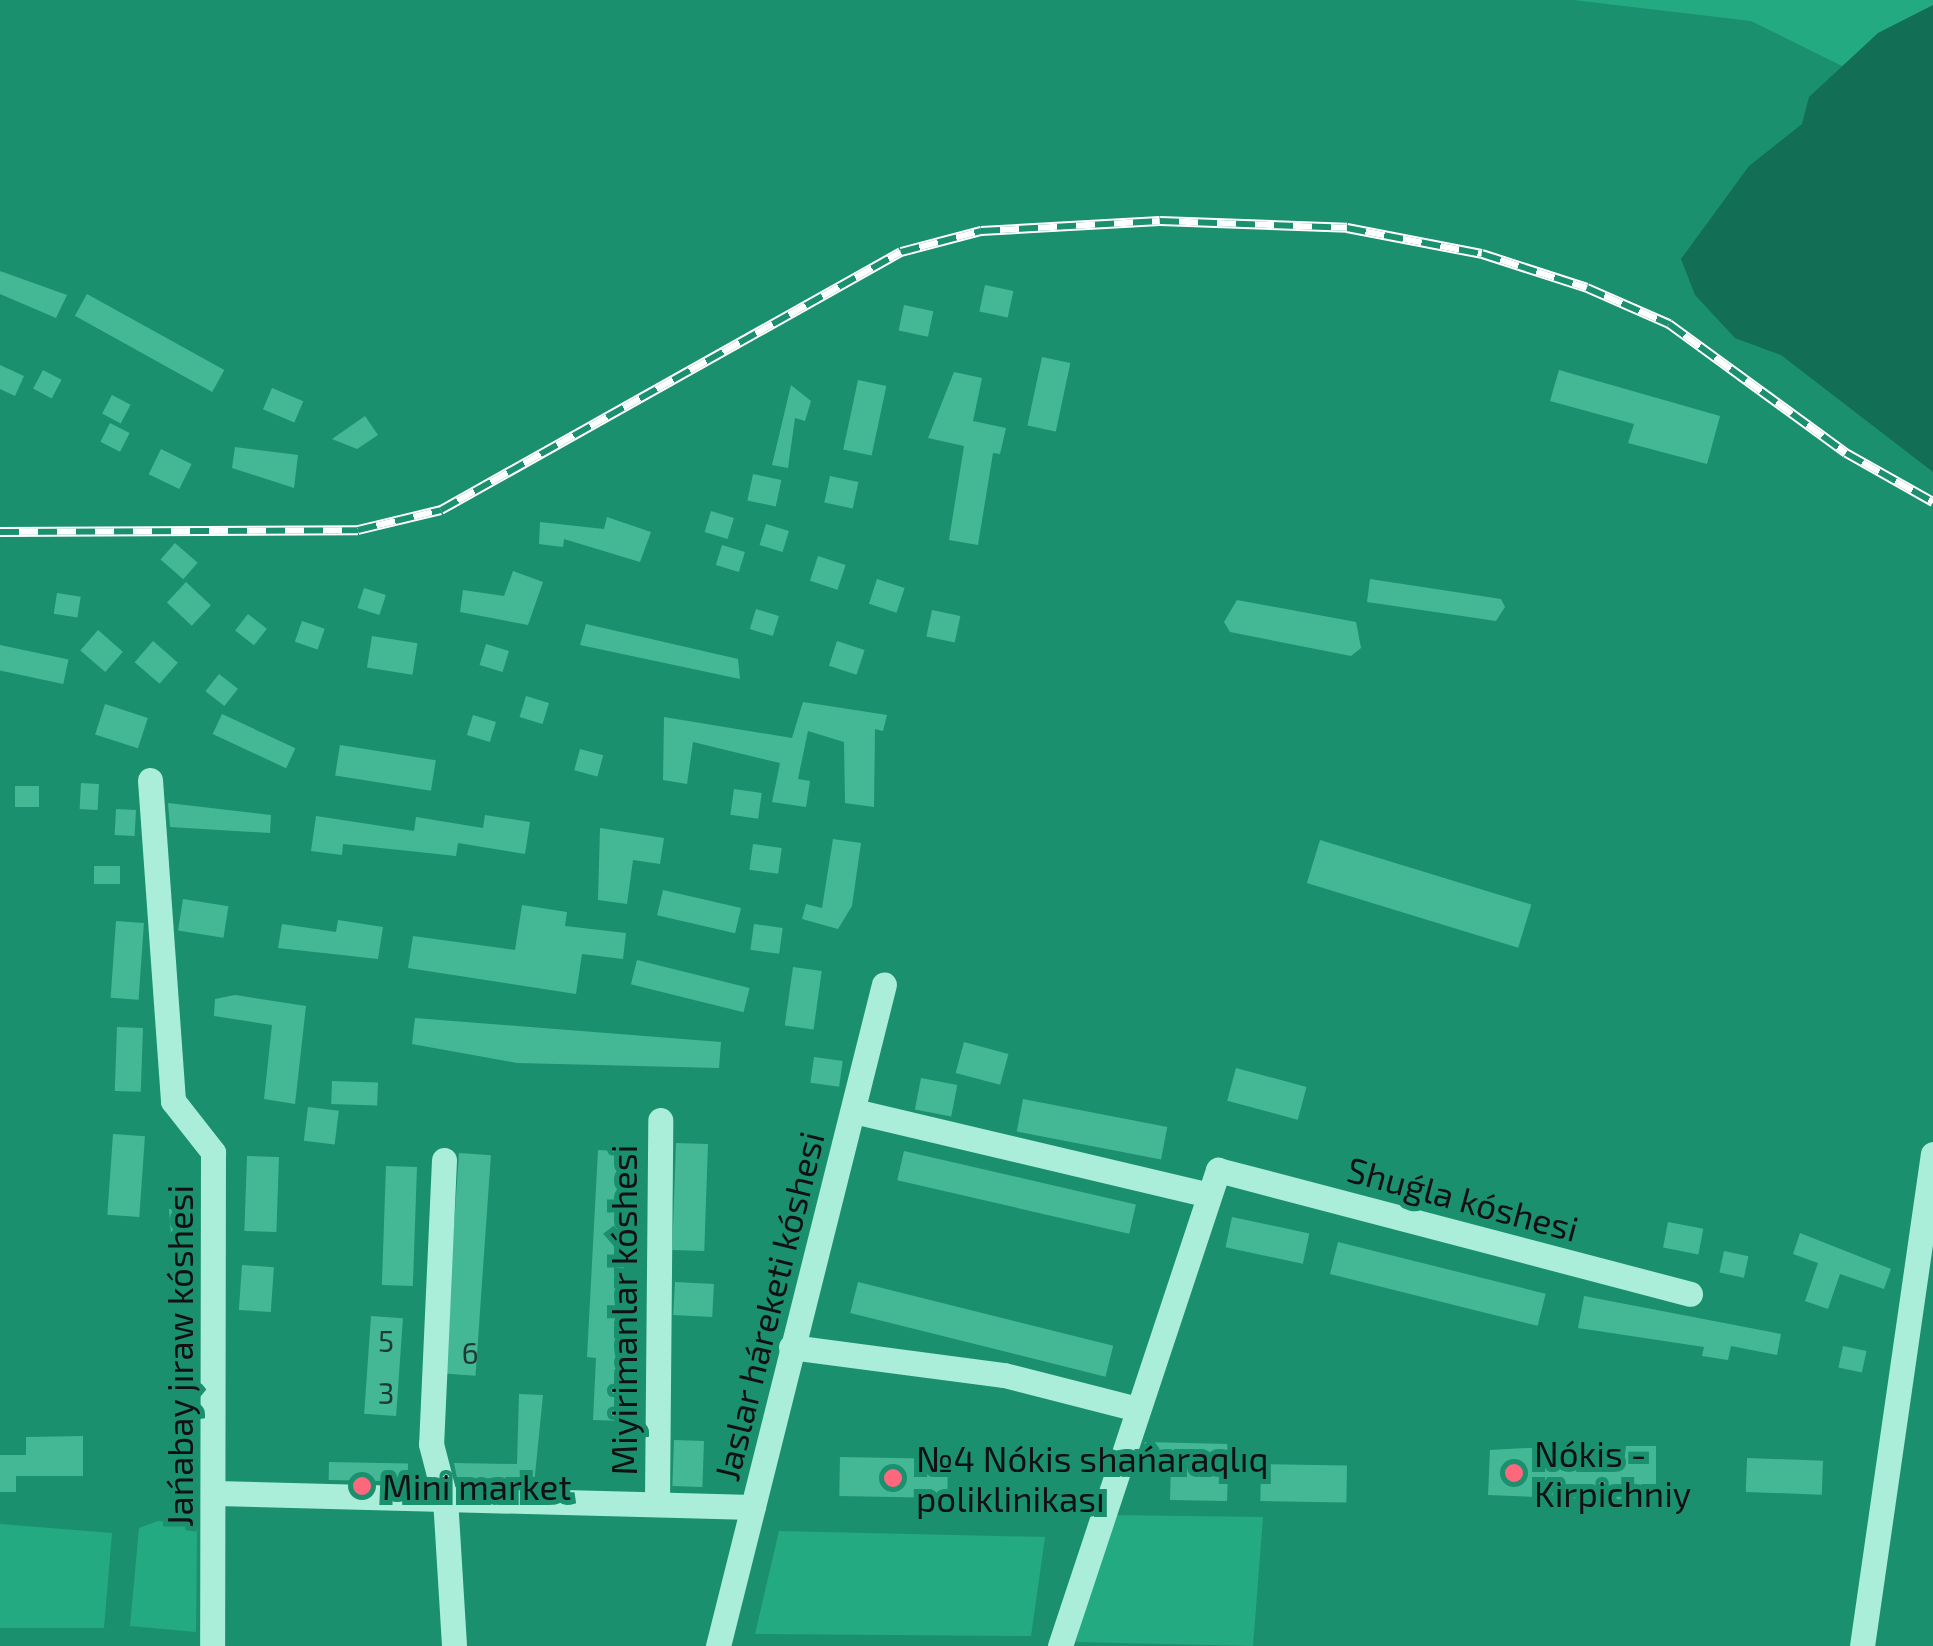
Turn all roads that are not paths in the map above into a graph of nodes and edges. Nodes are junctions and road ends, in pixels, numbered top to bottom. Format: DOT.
graph roads {
  1 [pos="150,780"];
  2 [pos="884,984"];
  3 [pos="854,1111"];
  4 [pos="660,1120"];
  5 [pos="1933,1154"];
  6 [pos="444,1160"];
  7 [pos="1209,1196"];
  8 [pos="1690,1294"];
  9 [pos="791,1347"];
  10 [pos="1133,1408"];
  11 [pos="215,1493"];
  12 [pos="445,1498"];
  13 [pos="657,1500"];
  14 [pos="753,1507"];
  15 [pos="212,1646"];
  16 [pos="454,1646"];
  17 [pos="718,1646"];
  18 [pos="1060,1646"];
  19 [pos="1862,1646"];
  1 -- 11 [label="street, Jańabay jıraw kóshesi"];
  2 -- 3 [label="street, Jaslar háreketi kóshesi"];
  3 -- 7 [label="street"];
  3 -- 9 [label="street, Jaslar háreketi kóshesi"];
  4 -- 13 [label="street, Miyirimanlar kóshesi"];
  5 -- 19 [label="street"];
  6 -- 12 [label="street"];
  7 -- 8 [label="street, Shuǵla kóshesi"];
  7 -- 10 [label="street"];
  9 -- 10 [label="street"];
  9 -- 14 [label="street, Jaslar háreketi kóshesi"];
  10 -- 18 [label="street"];
  11 -- 12 [label="street"];
  11 -- 15 [label="street, Jańabay jıraw kóshesi"];
  12 -- 13 [label="street"];
  12 -- 16 [label="street"];
  13 -- 14 [label="street"];
  14 -- 17 [label="street, Jaslar háreketi kóshesi"];
}
